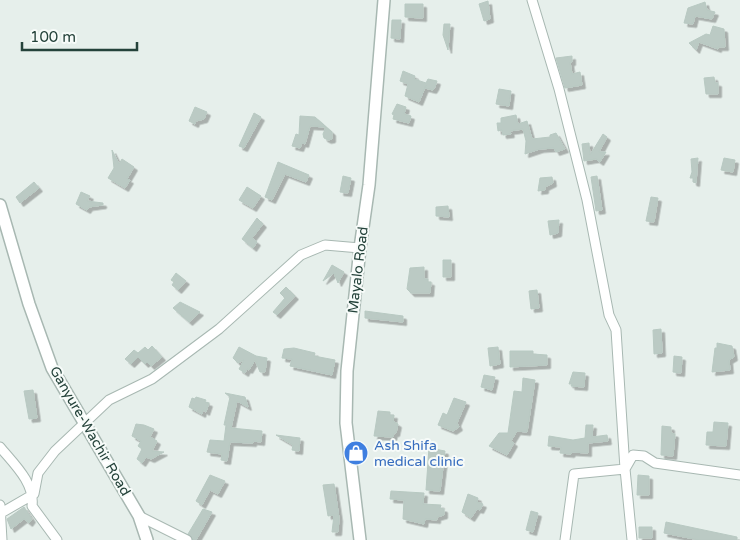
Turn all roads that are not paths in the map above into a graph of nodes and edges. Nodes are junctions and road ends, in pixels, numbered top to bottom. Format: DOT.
graph roads {
  1 [pos="384,0"];
  2 [pos="532,0"];
  3 [pos="0,205"];
  4 [pos="360,248"];
  5 [pos="84,424"];
  6 [pos="0,447"];
  7 [pos="625,469"];
  8 [pos="740,475"];
  9 [pos="34,494"];
  10 [pos="1,509"];
  11 [pos="139,516"];
  12 [pos="2,540"];
  13 [pos="57,540"];
  14 [pos="147,540"];
  15 [pos="187,540"];
  16 [pos="360,540"];
  17 [pos="565,540"];
  18 [pos="632,540"];
  1 -- 4 [label="street, Mayalo Road"];
  2 -- 7 [label="street"];
  3 -- 5 [label="street, Ganyure-Wachir Road"];
  4 -- 5 [label="street"];
  4 -- 16 [label="street, Mayalo Road"];
  5 -- 9 [label="street"];
  5 -- 11 [label="street, Ganyure-Wachir Road"];
  6 -- 9 [label="street"];
  7 -- 8 [label="street"];
  7 -- 17 [label="street"];
  7 -- 18 [label="street"];
  9 -- 10 [label="street"];
  9 -- 13 [label="street"];
  10 -- 12 [label="street"];
  11 -- 14 [label="street, Ganyure-Wachir Road"];
  11 -- 15 [label="street"];
}
